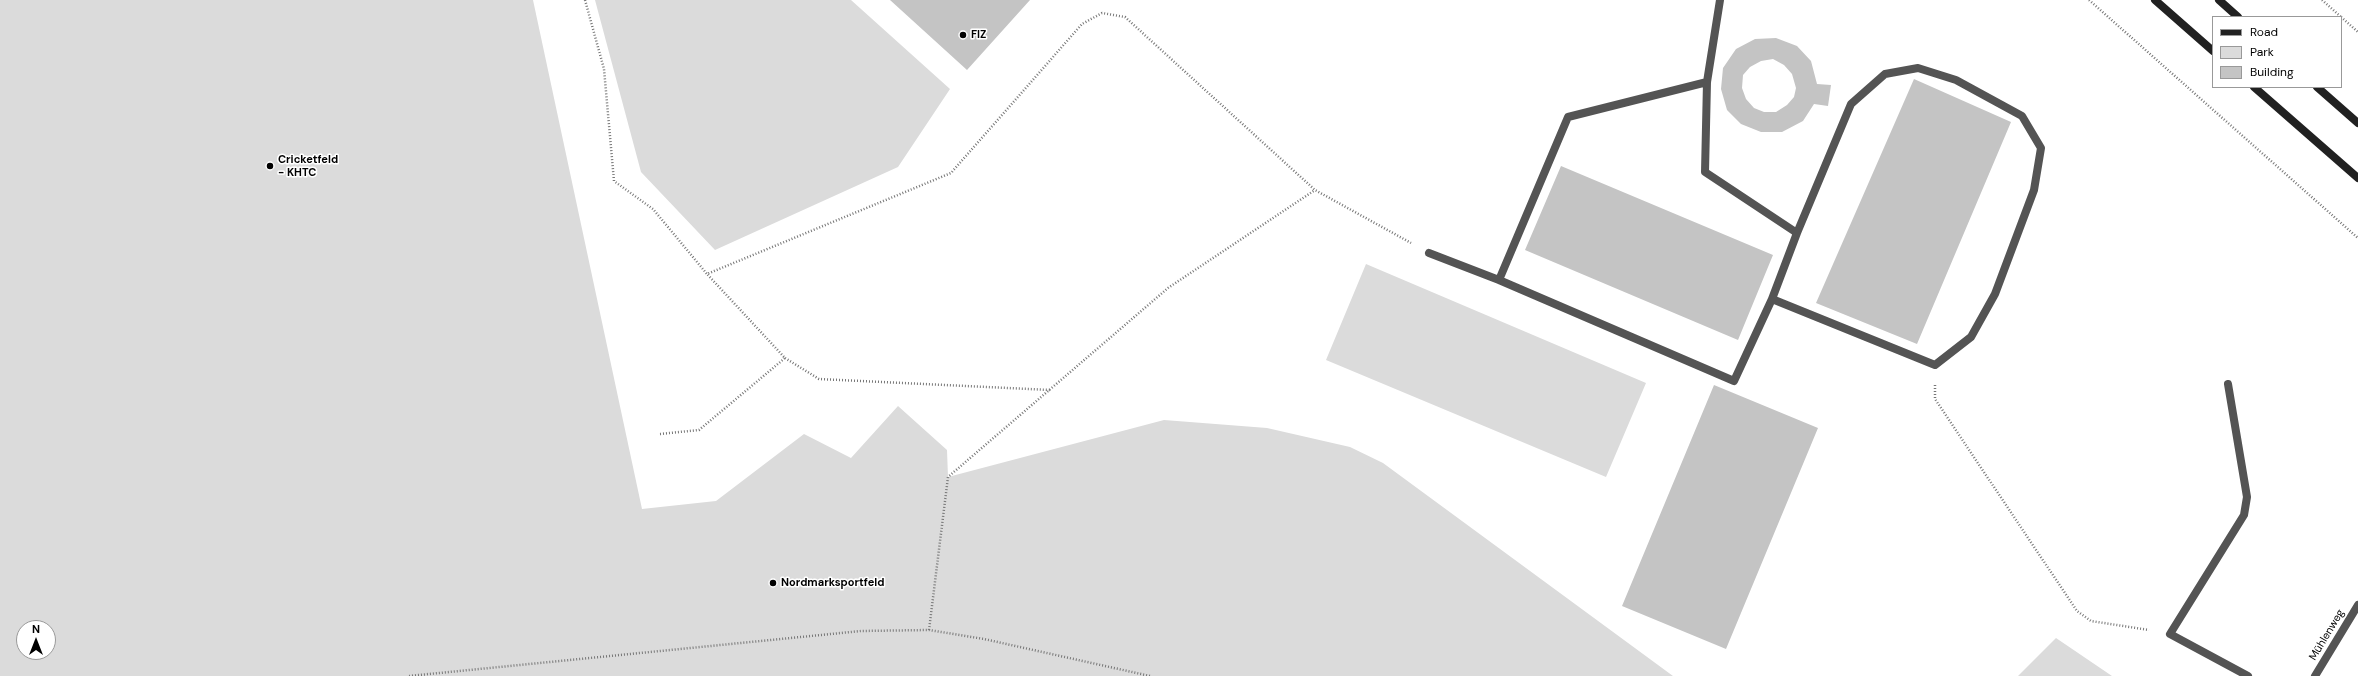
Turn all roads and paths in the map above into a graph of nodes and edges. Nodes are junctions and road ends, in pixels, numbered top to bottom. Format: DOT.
graph roads {
  1 [pos="585,0"];
  2 [pos="1720,0"];
  3 [pos="2089,0"];
  4 [pos="2155,0"];
  5 [pos="2219,0"];
  6 [pos="2322,0"];
  7 [pos="2237,16"];
  8 [pos="2340,16"];
  9 [pos="2342,18"];
  10 [pos="2358,32"];
  11 [pos="2212,50"];
  12 [pos="1707,82"];
  13 [pos="2255,88"];
  14 [pos="2318,88"];
  15 [pos="2358,123"];
  16 [pos="2358,178"];
  17 [pos="1315,190"];
  18 [pos="1797,232"];
  19 [pos="2358,238"];
  20 [pos="1429,253"];
  21 [pos="707,274"];
  22 [pos="1499,280"];
  23 [pos="1772,299"];
  24 [pos="785,358"];
  25 [pos="1936,365"];
  26 [pos="2228,384"];
  27 [pos="1050,390"];
  28 [pos="660,434"];
  29 [pos="2358,605"];
  30 [pos="929,630"];
  31 [pos="2170,634"];
  32 [pos="409,676"];
  33 [pos="1150,676"];
  34 [pos="2248,676"];
  35 [pos="2315,676"];
  1 -- 21 [label="path"];
  2 -- 12 [label="street"];
  3 -- 19 [label="path"];
  4 -- 11 [label="street"];
  5 -- 7 [label="street"];
  6 -- 8 [label="path"];
  9 -- 10 [label="path"];
  12 -- 18 [label="street"];
  12 -- 22 [label="street"];
  13 -- 16 [label="street"];
  14 -- 15 [label="street"];
  17 -- 20 [label="path"];
  17 -- 21 [label="path"];
  17 -- 27 [label="path"];
  18 -- 23 [label="street"];
  18 -- 25 [label="street"];
  20 -- 22 [label="street"];
  21 -- 24 [label="path"];
  22 -- 23 [label="street"];
  23 -- 25 [label="street"];
  24 -- 27 [label="path"];
  24 -- 28 [label="path"];
  25 -- 31 [label="path"];
  26 -- 31 [label="street"];
  27 -- 30 [label="path"];
  29 -- 35 [label="street, Mühlenweg"];
  30 -- 32 [label="path"];
  30 -- 33 [label="path"];
  31 -- 34 [label="street"];
}
